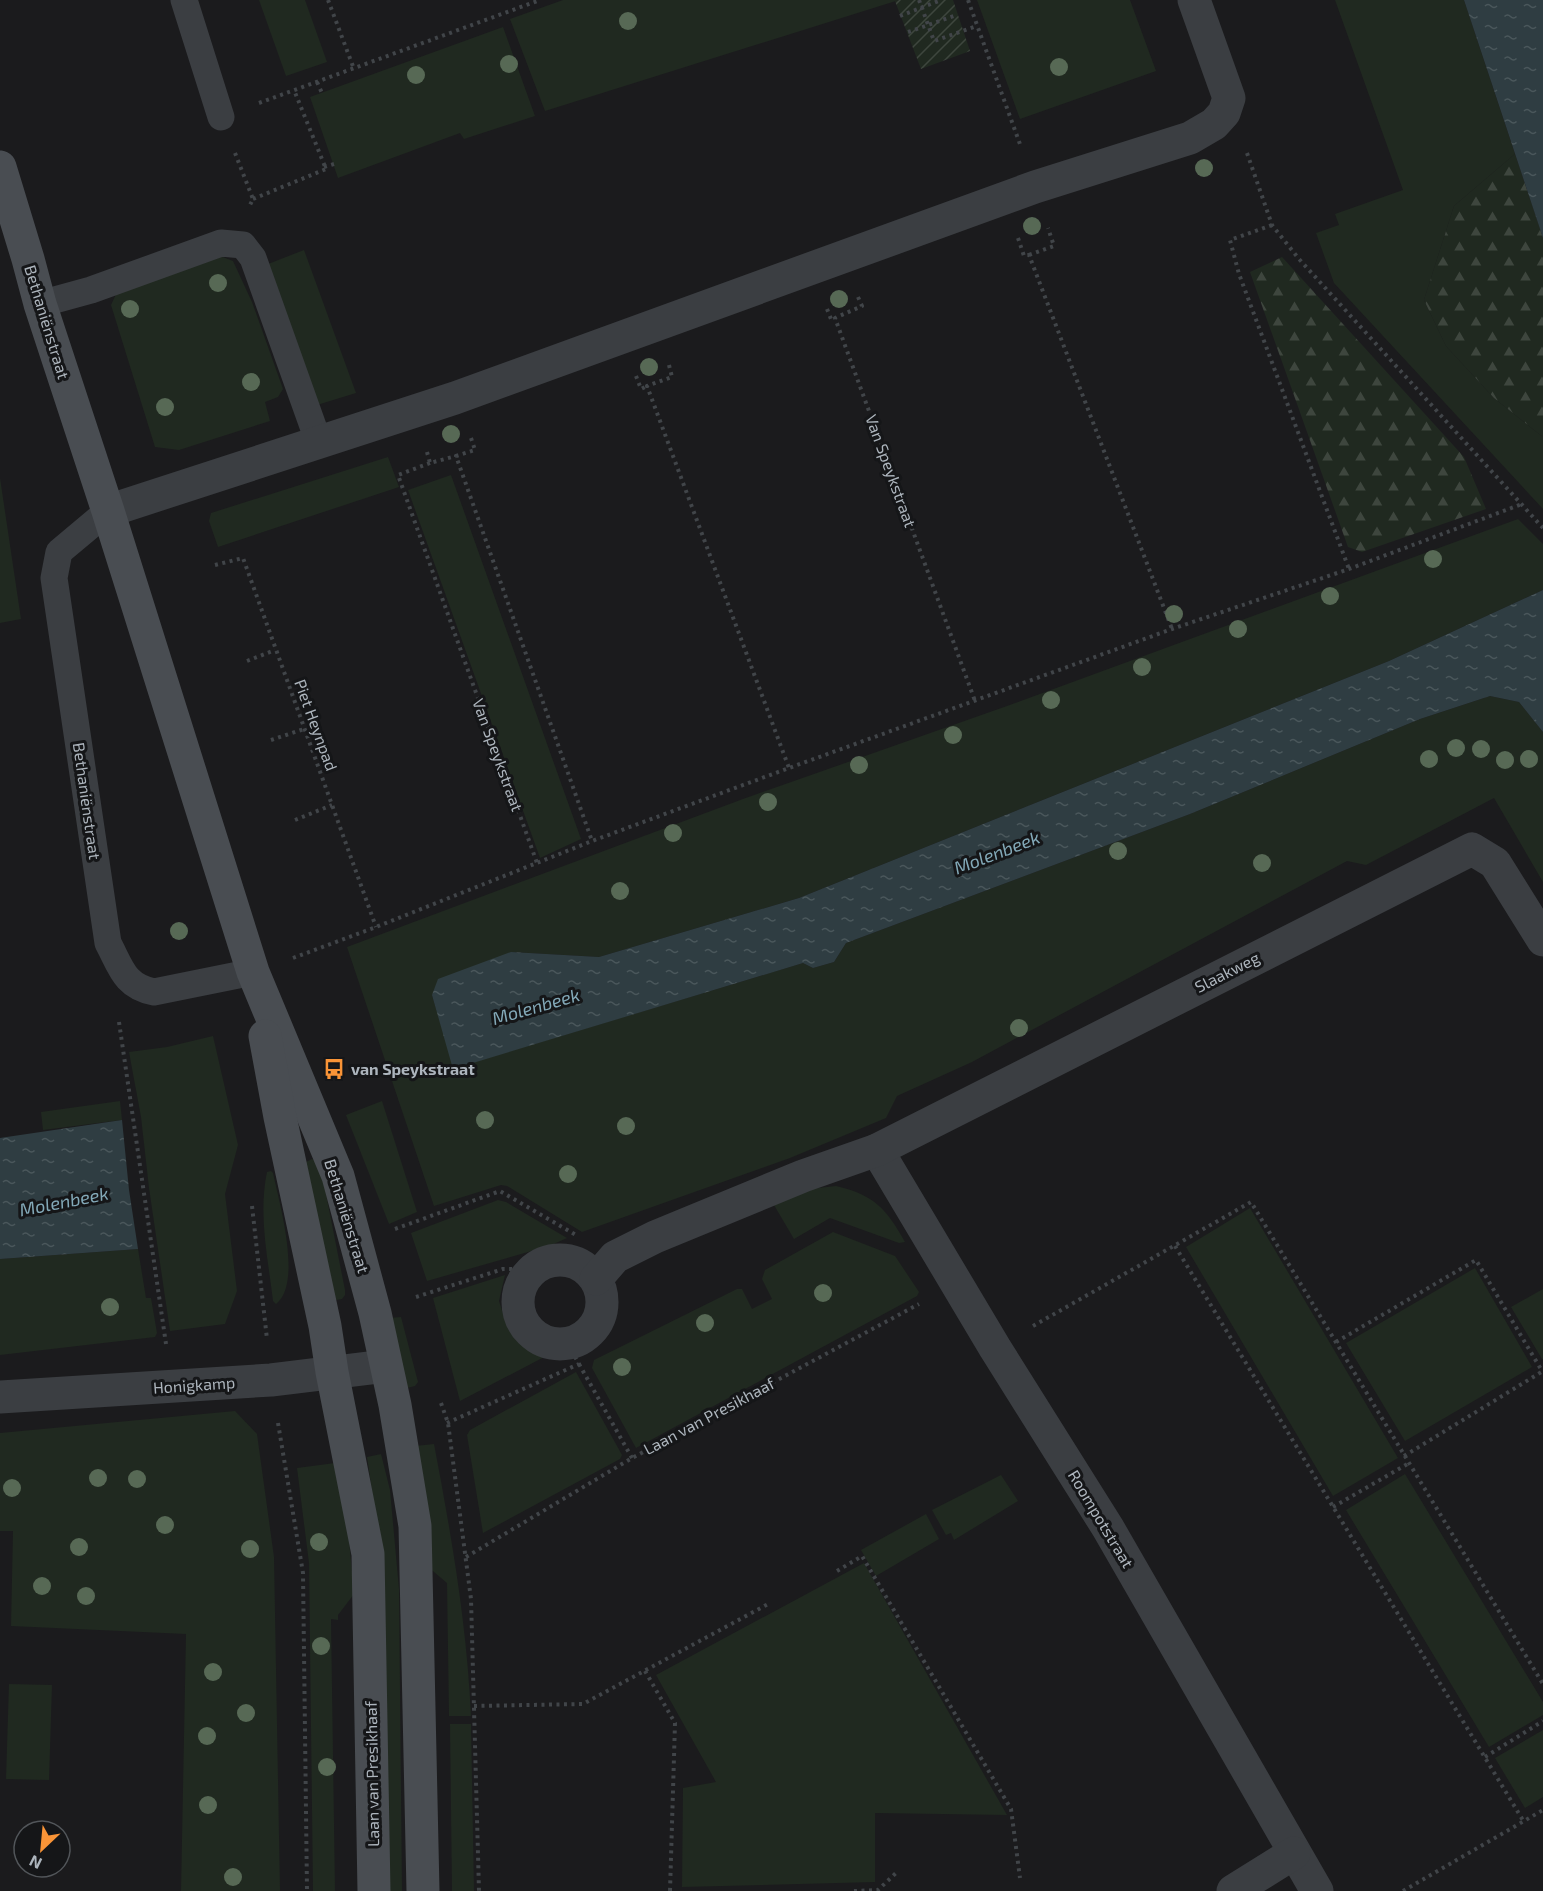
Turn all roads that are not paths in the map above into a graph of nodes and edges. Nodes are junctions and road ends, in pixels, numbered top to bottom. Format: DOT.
graph roads {
  1 [pos="184,0"];
  2 [pos="1194,0"];
  3 [pos="221,117"];
  4 [pos="0,167"];
  5 [pos="8,222"];
  6 [pos="40,304"];
  7 [pos="319,442"];
  8 [pos="108,511"];
  9 [pos="1543,940"];
  10 [pos="253,972"];
  11 [pos="877,1150"];
  12 [pos="606,1268"];
  13 [pos="386,1366"];
  14 [pos="332,1372"];
  15 [pos="0,1397"];
  16 [pos="1294,1853"];
  17 [pos="374,1891"];
  18 [pos="423,1891"];
  19 [pos="1233,1891"];
  20 [pos="1317,1891"];
  1 -- 3 [label="lane"];
  2 -- 7 [label="street"];
  4 -- 5 [label="street, Bethaniënstraat"];
  5 -- 6 [label="street, Bethaniënstraat"];
  6 -- 7 [label="lane"];
  6 -- 8 [label="street, Bethaniënstraat"];
  7 -- 8 [label="street"];
  8 -- 10 [label="street, Bethaniënstraat"];
  8 -- 10 [label="lane, Bethaniënstraat"];
  9 -- 11 [label="street, Slaakweg"];
  10 -- 13 [label="street, Bethaniënstraat"];
  10 -- 14 [label="street, Bethaniënstraat"];
  11 -- 12 [label="street"];
  11 -- 16 [label="street, Roompotstraat"];
  12 -- 12 [label="street"];
  13 -- 14 [label="street, Honigkamp"];
  13 -- 18 [label="street"];
  14 -- 15 [label="street, Honigkamp"];
  14 -- 17 [label="street, Laan van Presikhaaf"];
  16 -- 19 [label="street"];
  16 -- 20 [label="street, Roompotstraat"];
}
